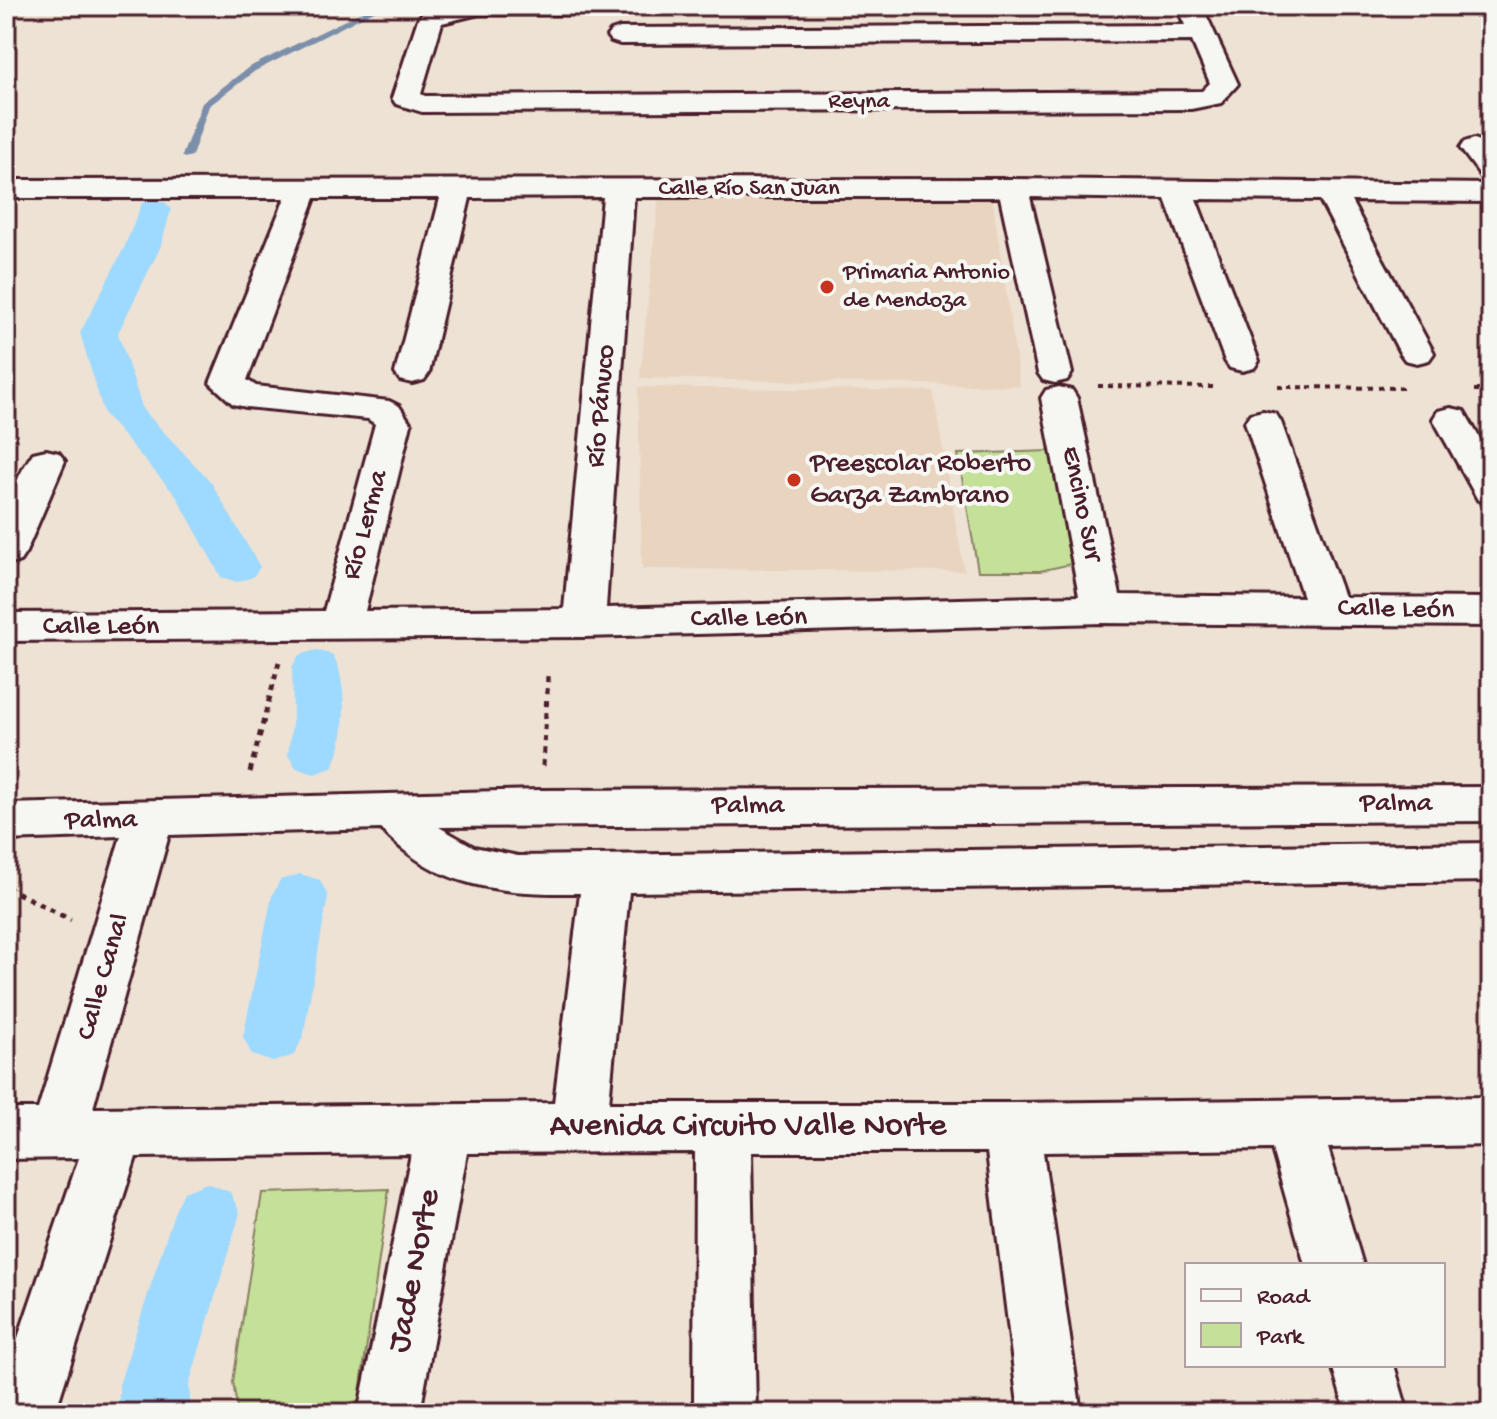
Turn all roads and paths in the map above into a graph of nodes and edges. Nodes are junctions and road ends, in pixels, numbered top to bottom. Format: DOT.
graph roads {
  1 [pos="567,6"];
  2 [pos="623,6"];
  3 [pos="1189,6"];
  4 [pos="1201,33"];
  5 [pos="1013,188"];
  6 [pos="16,189"];
  7 [pos="303,189"];
  8 [pos="619,190"];
  9 [pos="1177,190"];
  10 [pos="457,191"];
  11 [pos="1331,192"];
  12 [pos="1491,193"];
  13 [pos="6,222"];
  14 [pos="1417,353"];
  15 [pos="1242,361"];
  16 [pos="412,373"];
  17 [pos="1451,419"];
  18 [pos="1263,422"];
  19 [pos="46,461"];
  20 [pos="1491,492"];
  21 [pos="6,552"];
  22 [pos="1102,609"];
  23 [pos="1328,610"];
  24 [pos="1491,612"];
  25 [pos="584,623"];
  26 [pos="6,627"];
  27 [pos="289,627"];
  28 [pos="340,627"];
  29 [pos="548,675"];
  30 [pos="1491,804"];
  31 [pos="540,807"];
  32 [pos="393,812"];
  33 [pos="238,816"];
  34 [pos="150,820"];
  35 [pos="6,822"];
  36 [pos="1491,862"];
  37 [pos="606,875"];
  38 [pos="6,887"];
  39 [pos="104,975"];
  40 [pos="1491,1121"];
  41 [pos="1293,1125"];
  42 [pos="579,1127"];
  43 [pos="723,1127"];
  44 [pos="1012,1128"];
  45 [pos="443,1130"];
  46 [pos="116,1131"];
  47 [pos="32,1133"];
  48 [pos="1333,1263"];
  49 [pos="1364,1367"];
  50 [pos="24,1413"];
  51 [pos="389,1413"];
  52 [pos="725,1413"];
  53 [pos="1050,1413"];
  54 [pos="1377,1413"];
  1 -- 4 [label="street, Reyna"];
  2 -- 4 [label="street"];
  3 -- 4 [label="street, Reyna"];
  5 -- 8 [label="street, Calle Río San Juan"];
  5 -- 9 [label="street, Calle Río San Juan"];
  5 -- 22 [label="street, Encino Sur"];
  6 -- 7 [label="street, Calle Río San Juan"];
  6 -- 13 [label="street"];
  7 -- 10 [label="street, Calle Río San Juan"];
  7 -- 28 [label="street, Río Lerma"];
  8 -- 10 [label="street, Calle Río San Juan"];
  8 -- 25 [label="street, Río Pánuco"];
  9 -- 11 [label="street, Calle Río San Juan"];
  9 -- 15 [label="street"];
  10 -- 16 [label="street"];
  11 -- 12 [label="street, Calle Río San Juan"];
  11 -- 14 [label="street"];
  17 -- 20 [label="street"];
  18 -- 23 [label="street"];
  19 -- 21 [label="street"];
  22 -- 23 [label="street, Calle León"];
  22 -- 25 [label="street, Calle León"];
  23 -- 24 [label="street, Calle León"];
  25 -- 28 [label="street, Calle León"];
  26 -- 27 [label="street, Calle León"];
  27 -- 28 [label="street, Calle León"];
  27 -- 33 [label="path"];
  29 -- 31 [label="path"];
  30 -- 31 [label="street, Palma"];
  31 -- 32 [label="street, Palma"];
  32 -- 33 [label="street, Palma"];
  32 -- 37 [label="street"];
  33 -- 34 [label="street, Palma"];
  34 -- 35 [label="street, Palma"];
  34 -- 39 [label="street, Calle Canal"];
  36 -- 37 [label="street"];
  37 -- 42 [label="street"];
  38 -- 39 [label="path"];
  39 -- 47 [label="street, Calle Canal"];
  40 -- 41 [label="street, Avenida Circuito Valle Norte"];
  41 -- 44 [label="street, Avenida Circuito Valle Norte"];
  41 -- 48 [label="street"];
  42 -- 43 [label="street, Avenida Circuito Valle Norte"];
  42 -- 45 [label="street, Avenida Circuito Valle Norte"];
  43 -- 44 [label="street, Avenida Circuito Valle Norte"];
  43 -- 52 [label="street"];
  44 -- 53 [label="street"];
  45 -- 46 [label="street, Avenida Circuito Valle Norte"];
  45 -- 51 [label="street, Jade Norte"];
  46 -- 47 [label="street, Avenida Circuito Valle Norte"];
  46 -- 50 [label="street"];
  49 -- 54 [label="street"];
}
